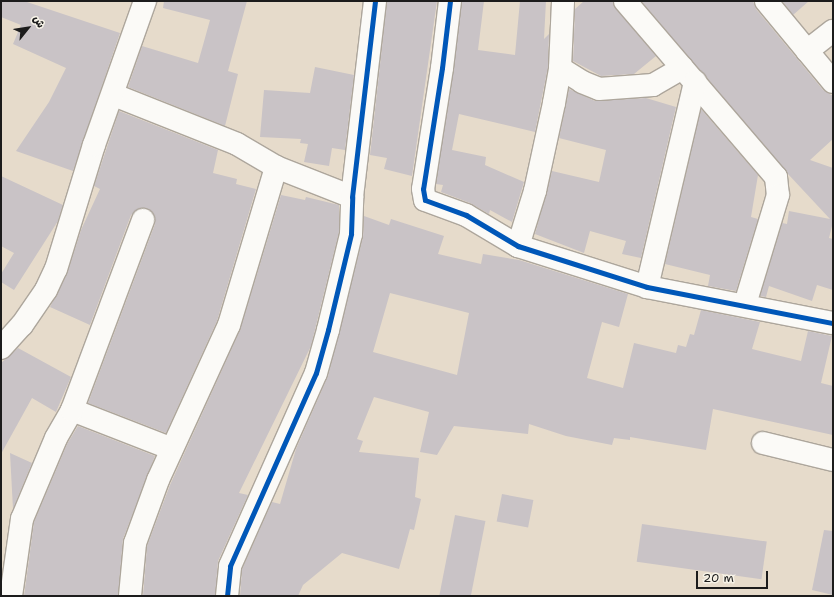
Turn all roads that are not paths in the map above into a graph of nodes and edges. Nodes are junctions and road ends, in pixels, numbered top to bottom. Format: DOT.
graph roads {
  1 [pos="145,1"];
  2 [pos="376,1"];
  3 [pos="450,1"];
  4 [pos="563,1"];
  5 [pos="625,1"];
  6 [pos="766,1"];
  7 [pos="833,31"];
  8 [pos="807,52"];
  9 [pos="560,68"];
  10 [pos="689,75"];
  11 [pos="833,82"];
  12 [pos="114,95"];
  13 [pos="276,168"];
  14 [pos="352,197"];
  15 [pos="142,220"];
  16 [pos="518,246"];
  17 [pos="646,287"];
  18 [pos="745,304"];
  19 [pos="833,323"];
  20 [pos="1,348"];
  21 [pos="72,410"];
  22 [pos="763,443"];
  23 [pos="172,448"];
  24 [pos="833,460"];
  25 [pos="11,596"];
  26 [pos="130,596"];
  27 [pos="227,596"];
  1 -- 12 [label="street"];
  2 -- 14 [label="street"];
  3 -- 16 [label="street"];
  4 -- 9 [label="street"];
  5 -- 10 [label="street"];
  6 -- 8 [label="street"];
  7 -- 8 [label="street"];
  8 -- 11 [label="street"];
  9 -- 10 [label="street"];
  9 -- 16 [label="street"];
  10 -- 17 [label="street"];
  10 -- 18 [label="street"];
  12 -- 13 [label="street"];
  12 -- 20 [label="street"];
  13 -- 14 [label="street"];
  13 -- 23 [label="street"];
  14 -- 27 [label="street"];
  15 -- 21 [label="street"];
  16 -- 17 [label="street"];
  17 -- 18 [label="street"];
  18 -- 19 [label="street"];
  21 -- 23 [label="street"];
  21 -- 25 [label="street"];
  22 -- 24 [label="street"];
  23 -- 26 [label="street"];
}
